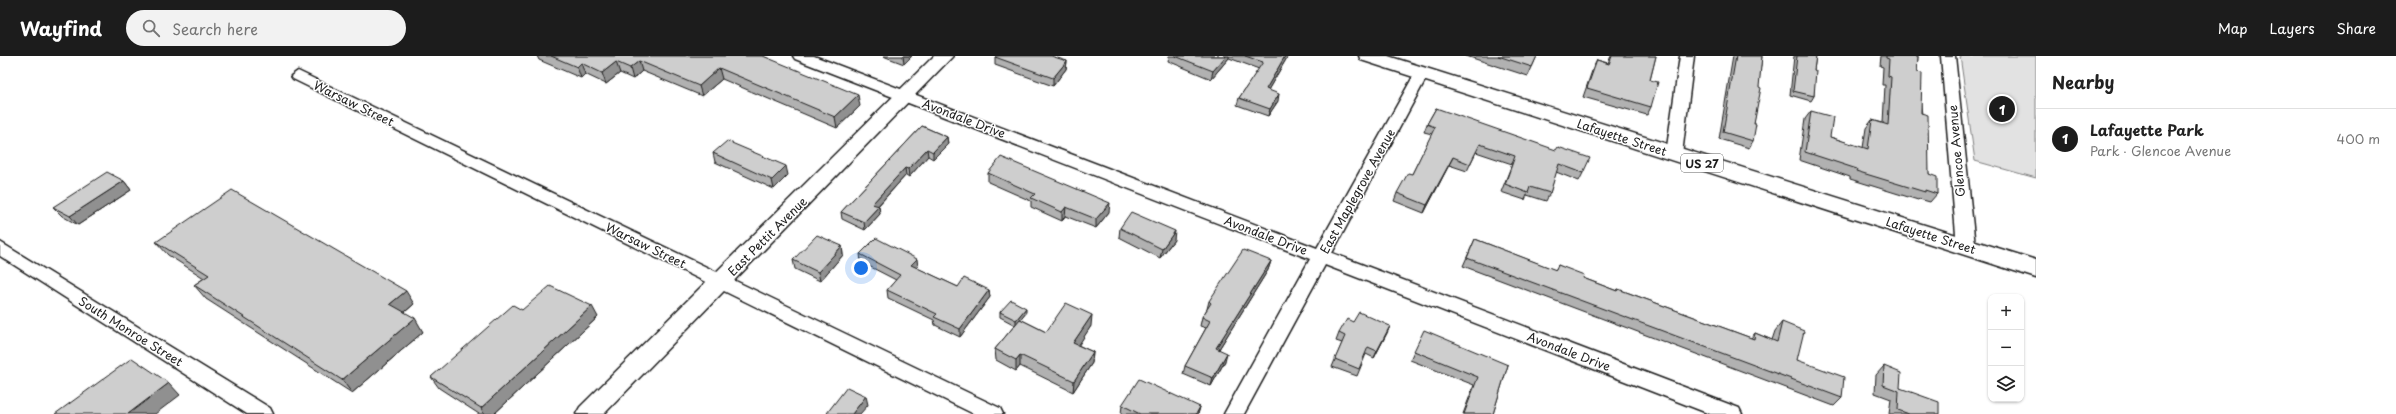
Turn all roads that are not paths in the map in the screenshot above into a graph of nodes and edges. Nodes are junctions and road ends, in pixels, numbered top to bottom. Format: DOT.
graph roads {
  1 [pos="800,56"];
  2 [pos="944,56"];
  3 [pos="1368,56"];
  4 [pos="1687,56"];
  5 [pos="1948,56"];
  6 [pos="1422,73"];
  7 [pos="298,76"];
  8 [pos="907,95"];
  9 [pos="1674,154"];
  10 [pos="1966,246"];
  11 [pos="0,248"];
  12 [pos="1320,256"];
  13 [pos="2036,269"];
  14 [pos="721,282"];
  15 [pos="263,414"];
  16 [pos="588,414"];
  17 [pos="993,414"];
  18 [pos="1234,414"];
  19 [pos="1732,414"];
  1 -- 8 [label="street, Avondale Drive"];
  2 -- 8 [label="street, East Pettit Avenue"];
  3 -- 6 [label="highway, Lafayette Street / US 27"];
  4 -- 9 [label="street"];
  5 -- 10 [label="street, Glencoe Avenue"];
  6 -- 9 [label="highway, Lafayette Street / US 27"];
  6 -- 12 [label="street, East Maplegrove Avenue"];
  7 -- 14 [label="street, Warsaw Street"];
  8 -- 12 [label="street, Avondale Drive"];
  8 -- 14 [label="street, East Pettit Avenue"];
  9 -- 10 [label="highway, Lafayette Street / US 27"];
  10 -- 13 [label="highway, Lafayette Street / US 27"];
  11 -- 15 [label="street, South Monroe Street"];
  12 -- 18 [label="street, East Maplegrove Avenue"];
  12 -- 19 [label="street, Avondale Drive"];
  14 -- 16 [label="street, East Pettit Avenue"];
  14 -- 17 [label="street, Warsaw Street"];
}
